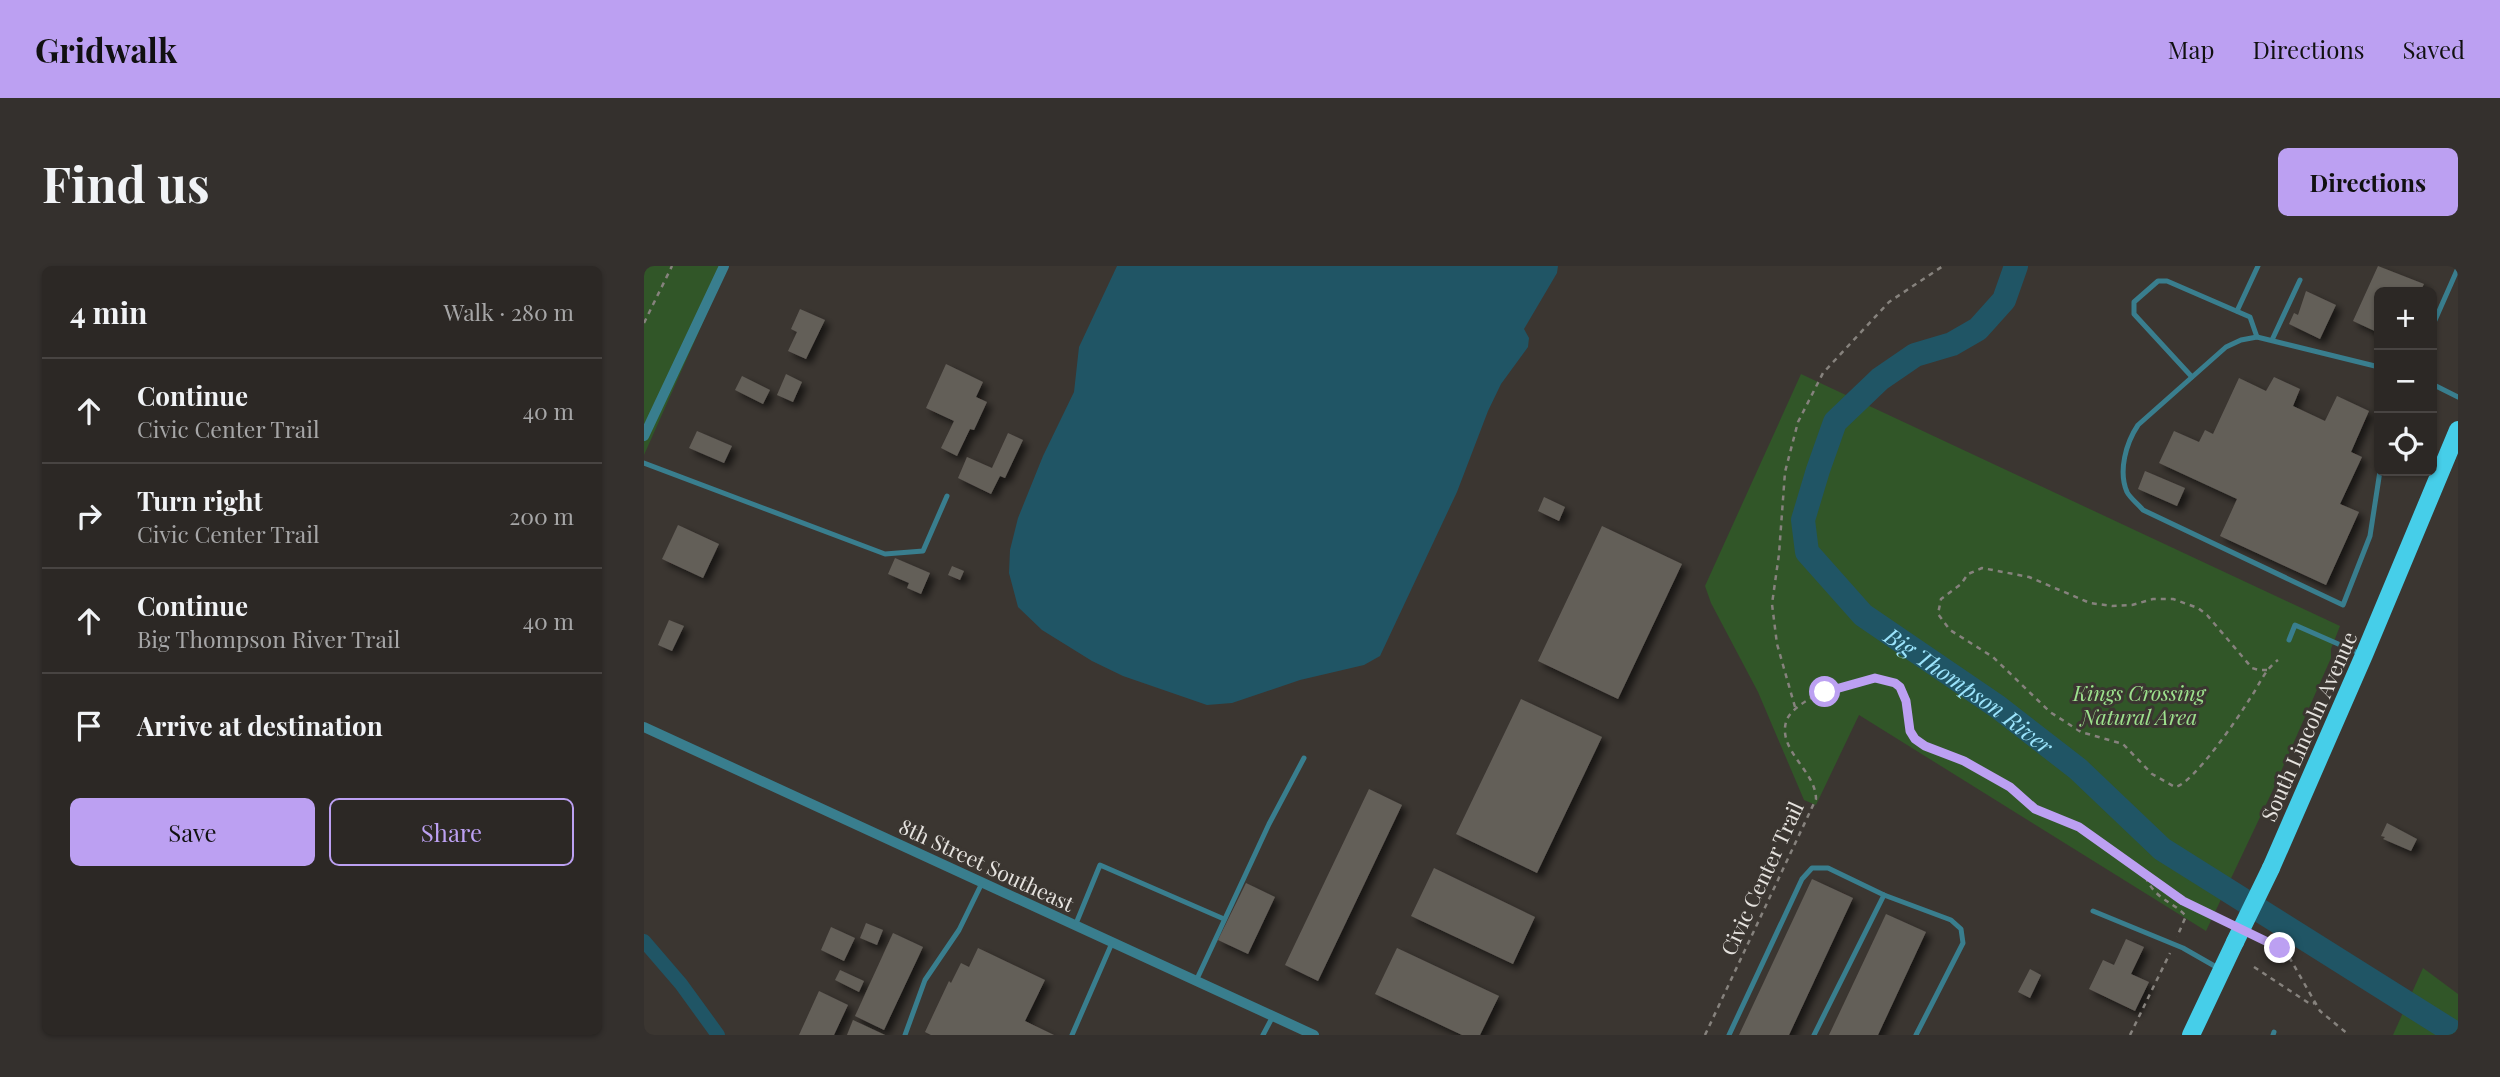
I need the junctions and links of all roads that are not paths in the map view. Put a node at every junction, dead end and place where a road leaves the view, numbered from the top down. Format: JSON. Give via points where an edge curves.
{"nodes":[{"id":1,"x":724,"y":266,"type":"edge"},
{"id":2,"x":2258,"y":266,"type":"edge"},
{"id":3,"x":2458,"y":268,"type":"edge"},
{"id":4,"x":2300,"y":279,"type":"dead end"},
{"id":5,"x":2237,"y":311,"type":"junction"},
{"id":6,"x":2437,"y":316,"type":"edge"},
{"id":7,"x":2257,"y":337,"type":"junction"},
{"id":8,"x":2272,"y":340,"type":"junction"},
{"id":9,"x":2374,"y":366,"type":"edge"},
{"id":10,"x":2192,"y":377,"type":"junction"},
{"id":11,"x":2437,"y":386,"type":"edge"},
{"id":12,"x":2458,"y":397,"type":"edge"},
{"id":13,"x":2458,"y":430,"type":"edge"},
{"id":14,"x":644,"y":436,"type":"edge"},
{"id":15,"x":2454,"y":449,"type":"edge"},
{"id":16,"x":644,"y":463,"type":"edge"},
{"id":17,"x":2379,"y":476,"type":"edge"},
{"id":18,"x":947,"y":496,"type":"dead end"},
{"id":19,"x":2289,"y":639,"type":"dead end"},
{"id":20,"x":2364,"y":655,"type":"junction"},
{"id":21,"x":644,"y":727,"type":"edge"},
{"id":22,"x":1304,"y":758,"type":"dead end"},
{"id":23,"x":982,"y":883,"type":"junction"},
{"id":24,"x":1884,"y":895,"type":"junction"},
{"id":25,"x":2094,"y":911,"type":"dead end"},
{"id":26,"x":1224,"y":919,"type":"junction"},
{"id":27,"x":1075,"y":926,"type":"junction"},
{"id":28,"x":1112,"y":943,"type":"junction"},
{"id":29,"x":2222,"y":970,"type":"junction"},
{"id":30,"x":1196,"y":981,"type":"junction"},
{"id":31,"x":1273,"y":1016,"type":"junction"},
{"id":32,"x":905,"y":1035,"type":"edge"},
{"id":33,"x":1072,"y":1035,"type":"edge"},
{"id":34,"x":1263,"y":1035,"type":"edge"},
{"id":35,"x":1314,"y":1035,"type":"edge"},
{"id":36,"x":1729,"y":1035,"type":"edge"},
{"id":37,"x":1814,"y":1035,"type":"edge"},
{"id":38,"x":1916,"y":1035,"type":"edge"},
{"id":39,"x":2190,"y":1035,"type":"edge"}],
"edges":[{"from":1,"to":14,"type":"street"},
{"from":2,"to":5,"type":"lane"},
{"from":3,"to":6,"type":"lane"},
{"from":4,"to":8,"type":"lane"},
{"from":5,"to":7,"type":"lane","via":[[2250,317]]},
{"from":5,"to":10,"type":"lane","via":[[2167,281],[2158,281],[2134,302],[2134,313]]},
{"from":7,"to":8,"type":"lane"},
{"from":7,"to":10,"type":"lane","via":[[2226,347]]},
{"from":8,"to":9,"type":"lane"},
{"from":10,"to":17,"type":"lane","via":[[2130,436],[2124,472],[2127,493],[2143,509],[2343,605],[2370,536]]},
{"from":11,"to":12,"type":"lane"},
{"from":13,"to":15,"type":"highway","name":"South Lincoln Avenue"},
{"from":15,"to":20,"type":"highway","name":"South Lincoln Avenue"},
{"from":16,"to":18,"type":"lane","via":[[885,554],[923,551]]},
{"from":19,"to":20,"type":"lane","via":[[2295,625]]},
{"from":20,"to":29,"type":"highway","name":"South Lincoln Avenue","bridge":true,"via":[[2271,868],[2234,934]]},
{"from":21,"to":23,"type":"street","name":"8th Street Southeast"},
{"from":22,"to":26,"type":"lane"},
{"from":23,"to":27,"type":"street","name":"8th Street Southeast"},
{"from":23,"to":32,"type":"lane","via":[[959,930],[925,980]]},
{"from":24,"to":36,"type":"lane","via":[[1828,868],[1812,868],[1802,879]]},
{"from":24,"to":37,"type":"lane"},
{"from":24,"to":38,"type":"lane","via":[[1951,920],[1961,929],[1963,943]]},
{"from":25,"to":29,"type":"lane","via":[[2174,944]]},
{"from":26,"to":27,"type":"lane","via":[[1100,865]]},
{"from":26,"to":30,"type":"lane"},
{"from":27,"to":28,"type":"street","name":"8th Street Southeast"},
{"from":28,"to":30,"type":"street","name":"8th Street Southeast"},
{"from":28,"to":33,"type":"lane"},
{"from":29,"to":39,"type":"highway","name":"South Lincoln Avenue"},
{"from":30,"to":31,"type":"street","name":"8th Street Southeast"},
{"from":31,"to":34,"type":"lane"},
{"from":31,"to":35,"type":"street","name":"8th Street Southeast"}]}
